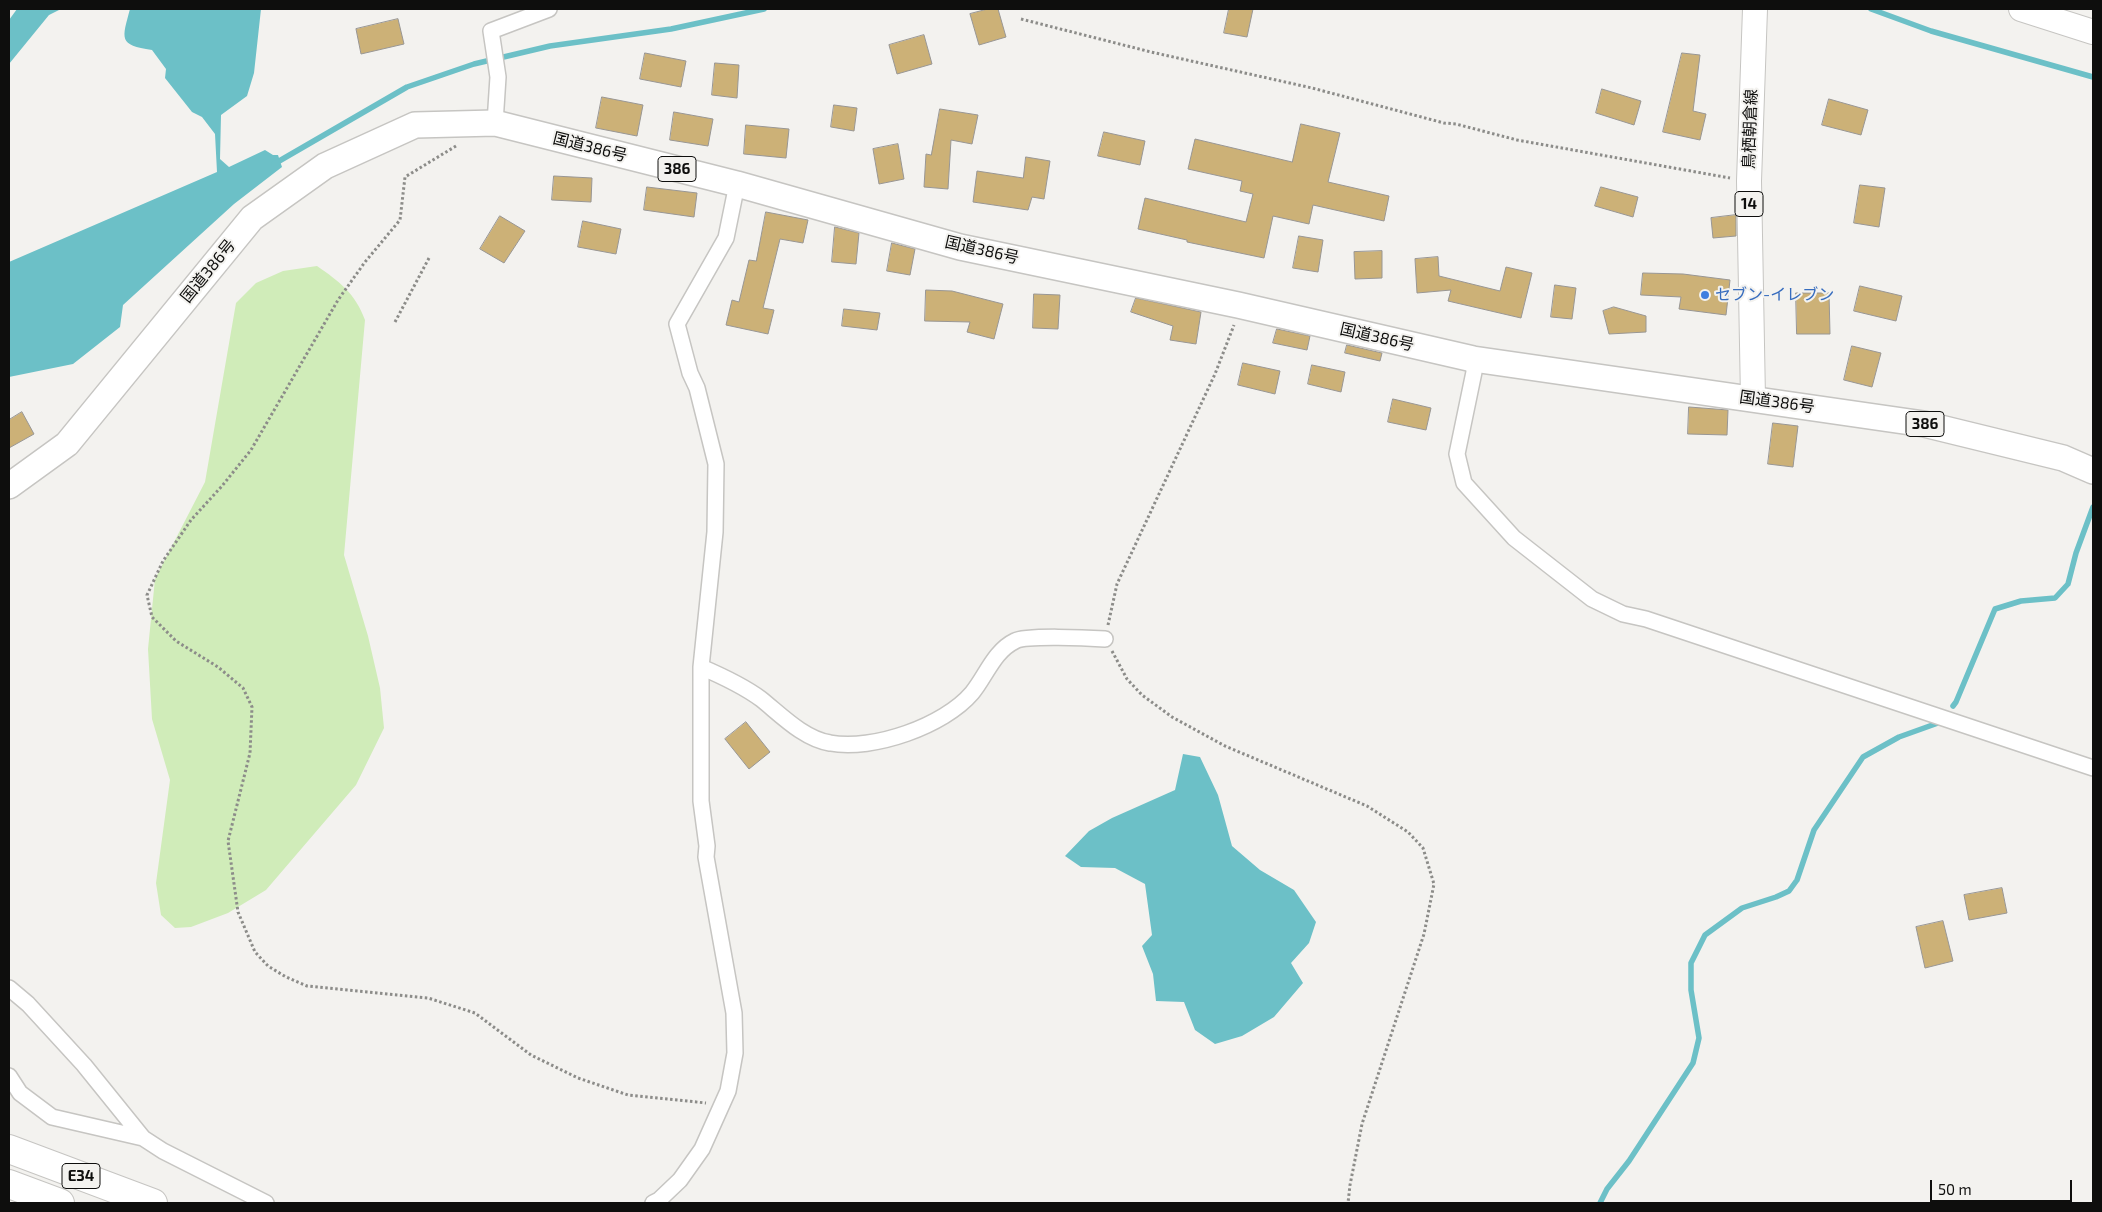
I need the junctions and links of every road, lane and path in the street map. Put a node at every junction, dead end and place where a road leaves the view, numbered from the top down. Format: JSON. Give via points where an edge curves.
{"nodes":[{"id":1,"x":549,"y":9,"type":"edge"},
{"id":2,"x":1754,"y":9,"type":"edge"},
{"id":3,"x":2021,"y":9,"type":"edge"},
{"id":4,"x":1021,"y":19,"type":"dead end"},
{"id":5,"x":2093,"y":32,"type":"edge"},
{"id":6,"x":495,"y":123,"type":"junction"},
{"id":7,"x":462,"y":142,"type":"dead end"},
{"id":8,"x":1749,"y":181,"type":"junction"},
{"id":9,"x":737,"y":184,"type":"junction"},
{"id":10,"x":429,"y":258,"type":"dead end"},
{"id":11,"x":1238,"y":305,"type":"junction"},
{"id":12,"x":395,"y":322,"type":"dead end"},
{"id":13,"x":1473,"y":359,"type":"junction"},
{"id":14,"x":1753,"y":398,"type":"junction"},
{"id":15,"x":2093,"y":471,"type":"edge"},
{"id":16,"x":9,"y":486,"type":"edge"},
{"id":17,"x":1105,"y":639,"type":"junction"},
{"id":18,"x":701,"y":667,"type":"junction"},
{"id":19,"x":2093,"y":768,"type":"edge"},
{"id":20,"x":9,"y":988,"type":"edge"},
{"id":21,"x":9,"y":1076,"type":"edge"},
{"id":22,"x":722,"y":1105,"type":"junction"},
{"id":23,"x":144,"y":1138,"type":"junction"},
{"id":24,"x":9,"y":1149,"type":"edge"},
{"id":25,"x":9,"y":1184,"type":"edge"},
{"id":26,"x":60,"y":1203,"type":"edge"},
{"id":27,"x":153,"y":1203,"type":"edge"},
{"id":28,"x":266,"y":1203,"type":"edge"},
{"id":29,"x":653,"y":1203,"type":"edge"},
{"id":30,"x":1348,"y":1203,"type":"edge"}],
"edges":[{"from":1,"to":6,"type":"street","via":[[491,31],[498,77]]},
{"from":2,"to":8,"type":"main road","name":"鳥栖朝倉線","number":"14"},
{"from":3,"to":5,"type":"main road"},
{"from":4,"to":8,"type":"path","via":[[1517,140]]},
{"from":6,"to":9,"type":"highway","name":"国道386号","number":"386"},
{"from":6,"to":16,"type":"highway","name":"国道386号","number":"386","via":[[415,126],[326,166],[252,218],[67,444]]},
{"from":7,"to":22,"type":"path","via":[[405,177],[400,220],[338,300],[251,450],[191,520],[163,562],[148,595],[152,617],[176,641],[218,667],[243,688],[252,707],[250,753],[228,841],[238,912],[255,952],[268,966],[307,986],[428,998],[475,1012],[531,1055],[578,1078],[628,1095]]},
{"from":8,"to":14,"type":"main road","name":"鳥栖朝倉線","number":"14"},
{"from":9,"to":11,"type":"highway","name":"国道386号","number":"386","via":[[960,247]]},
{"from":9,"to":18,"type":"street","via":[[726,238],[677,324],[716,464],[714,532]]},
{"from":10,"to":12,"type":"path"},
{"from":11,"to":13,"type":"highway","name":"国道386号","number":"386"},
{"from":11,"to":17,"type":"path","via":[[1236,319],[1215,374],[1117,584]]},
{"from":13,"to":14,"type":"highway","name":"国道386号","number":"386"},
{"from":13,"to":19,"type":"street","via":[[1474,372],[1456,454],[1464,483],[1514,538],[1592,599],[1623,614]]},
{"from":14,"to":15,"type":"highway","name":"国道386号","number":"386","via":[[1924,424],[2063,458]]},
{"from":17,"to":18,"type":"street","via":[[1017,640],[1003,648],[971,694],[953,711],[918,730],[861,745],[830,743],[805,733],[760,698]]},
{"from":17,"to":30,"type":"path","via":[[1127,679],[1142,695],[1172,716],[1225,746],[1366,806],[1408,832],[1423,848],[1434,884],[1424,934],[1362,1124]]},
{"from":18,"to":22,"type":"street","via":[[701,801],[706,857],[734,1013],[735,1053]]},
{"from":20,"to":23,"type":"street","via":[[84,1065]]},
{"from":21,"to":23,"type":"street","via":[[20,1093],[52,1117]]},
{"from":22,"to":29,"type":"street","via":[[702,1149],[680,1180]]},
{"from":23,"to":28,"type":"street","via":[[162,1151]]},
{"from":24,"to":27,"type":"highway","number":"E34"},
{"from":25,"to":26,"type":"highway","number":"E34"}]}
